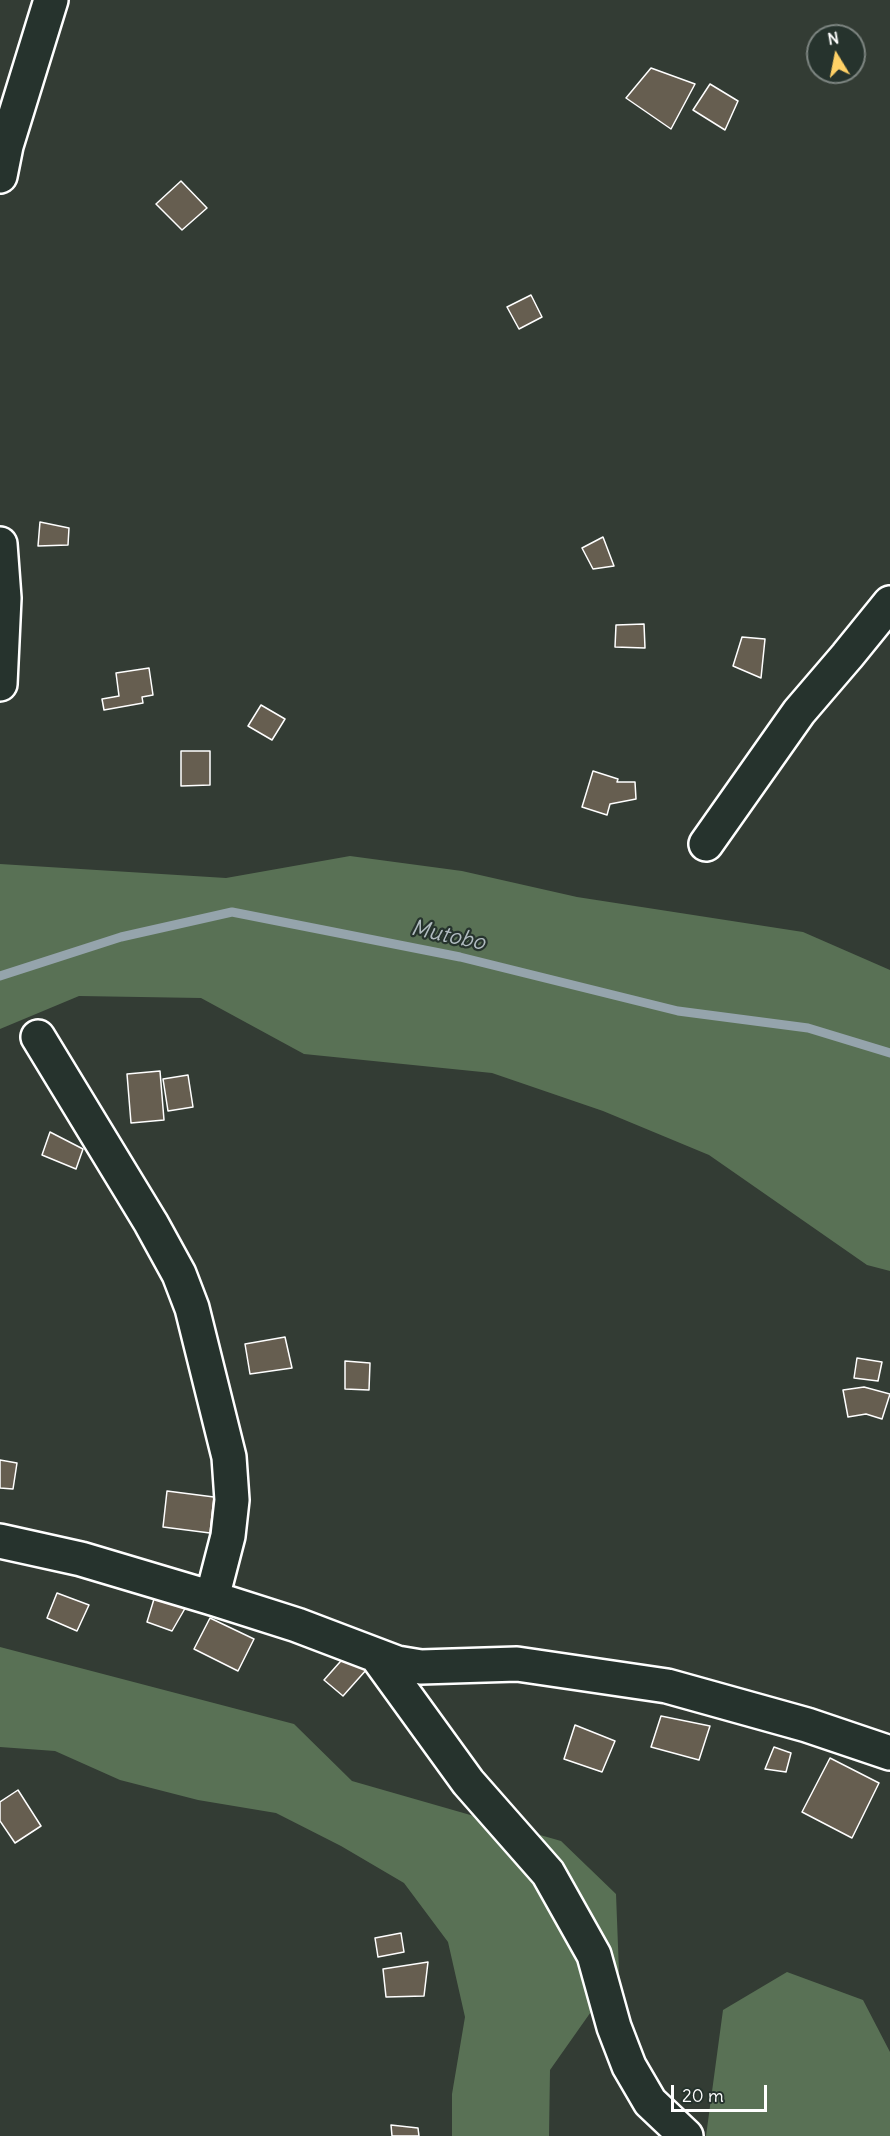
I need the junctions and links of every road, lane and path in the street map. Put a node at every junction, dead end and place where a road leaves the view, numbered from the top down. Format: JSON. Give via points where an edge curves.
{"nodes":[{"id":1,"x":51,"y":0,"type":"edge"},
{"id":2,"x":0,"y":176,"type":"edge"},
{"id":3,"x":0,"y":544,"type":"edge"},
{"id":4,"x":890,"y":603,"type":"edge"},
{"id":5,"x":0,"y":684,"type":"edge"},
{"id":6,"x":706,"y":844,"type":"dead end"},
{"id":7,"x":38,"y":1037,"type":"dead end"},
{"id":8,"x":0,"y":1541,"type":"edge"},
{"id":9,"x":212,"y":1598,"type":"junction"},
{"id":10,"x":376,"y":1655,"type":"junction"},
{"id":11,"x":890,"y":1753,"type":"edge"},
{"id":12,"x":686,"y":2136,"type":"edge"}],
"edges":[{"from":1,"to":2,"type":"street"},
{"from":3,"to":5,"type":"street","via":[[4,598]]},
{"from":4,"to":6,"type":"street","via":[[799,712]]},
{"from":7,"to":9,"type":"street","via":[[151,1223],[179,1274],[192,1308],[229,1457],[232,1500],[228,1536]]},
{"from":8,"to":9,"type":"street","via":[[81,1559]]},
{"from":9,"to":10,"type":"street"},
{"from":10,"to":11,"type":"street","via":[[397,1664],[421,1667],[517,1664],[667,1686]]},
{"from":10,"to":12,"type":"street","via":[[468,1782],[548,1873],[594,1955],[629,2066],[650,2102]]}]}
